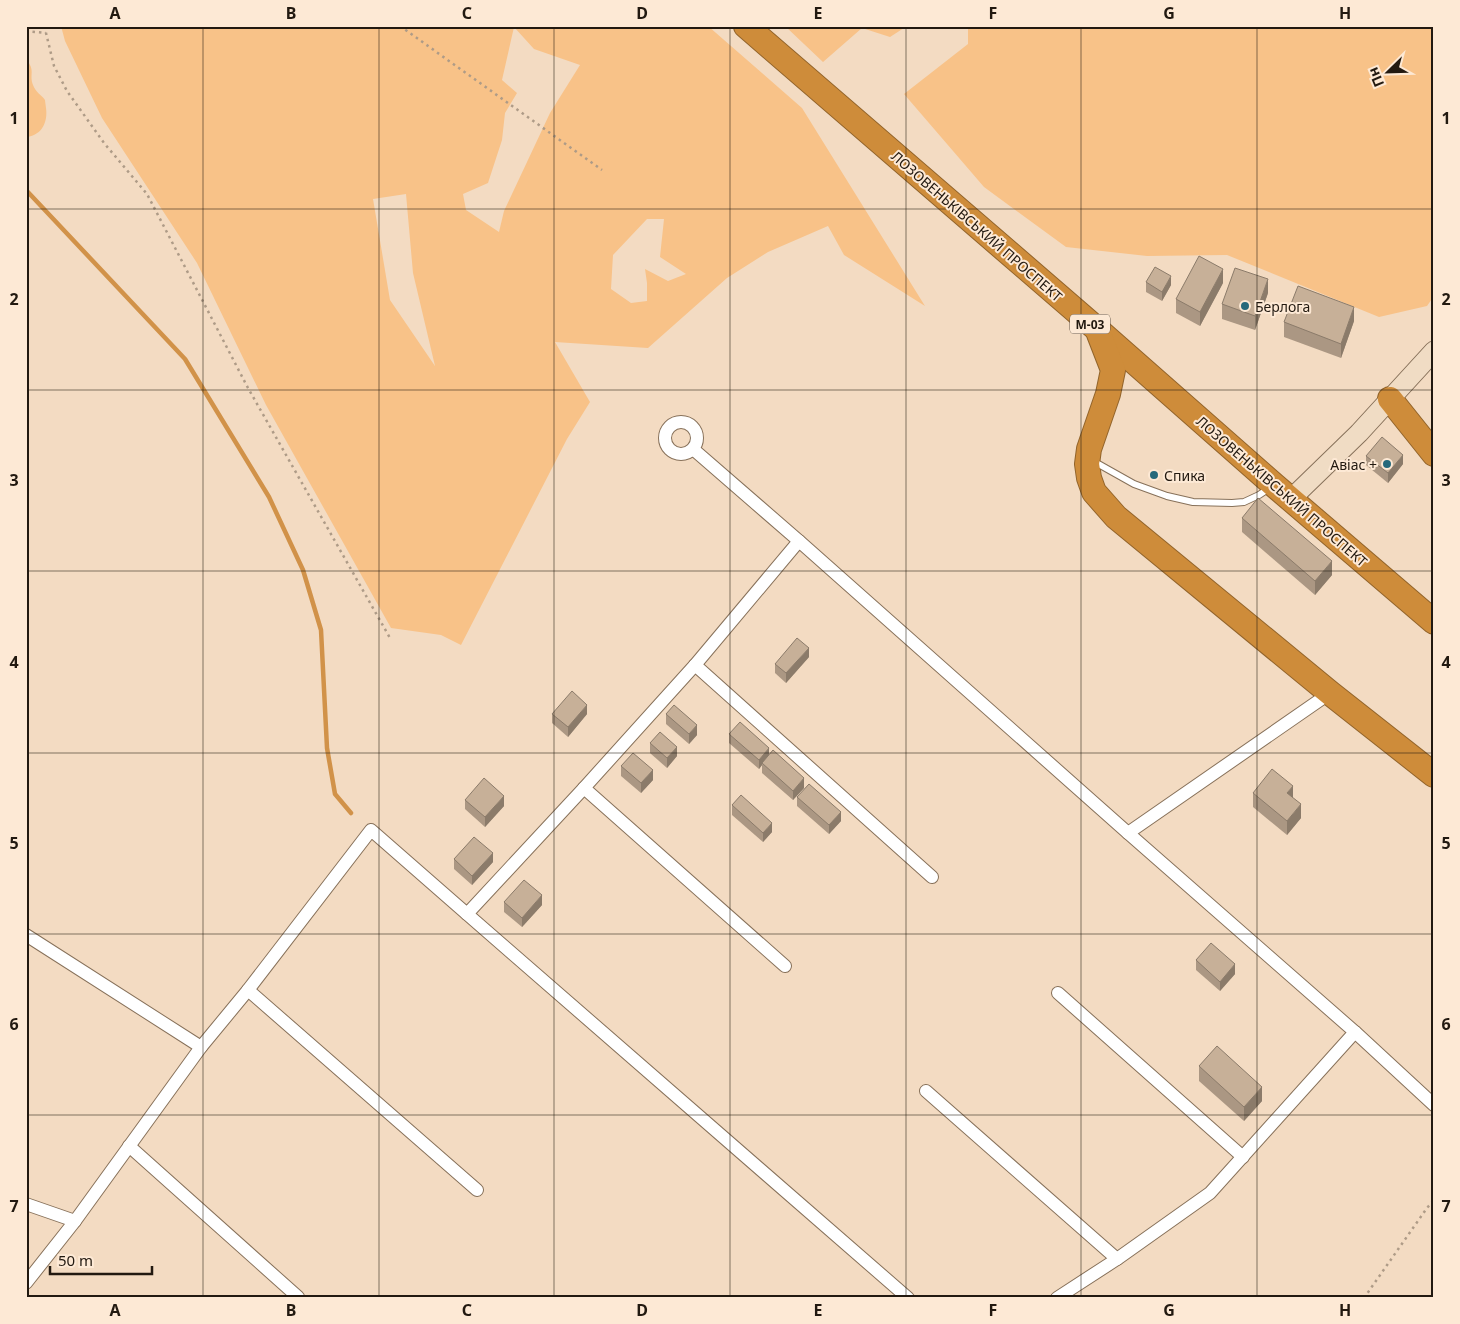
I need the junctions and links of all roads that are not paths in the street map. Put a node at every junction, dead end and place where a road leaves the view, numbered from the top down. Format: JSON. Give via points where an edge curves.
{"nodes":[{"id":1,"x":746,"y":26,"type":"edge"},
{"id":2,"x":1098,"y":330,"type":"junction"},
{"id":3,"x":1434,"y":350,"type":"edge"},
{"id":4,"x":1390,"y":399,"type":"junction"},
{"id":5,"x":693,"y":449,"type":"dead end"},
{"id":6,"x":1434,"y":454,"type":"edge"},
{"id":7,"x":1088,"y":458,"type":"junction"},
{"id":8,"x":1282,"y":492,"type":"junction"},
{"id":9,"x":799,"y":541,"type":"junction"},
{"id":10,"x":1434,"y":622,"type":"edge"},
{"id":11,"x":695,"y":665,"type":"junction"},
{"id":12,"x":1330,"y":692,"type":"junction"},
{"id":13,"x":1434,"y":775,"type":"edge"},
{"id":14,"x":584,"y":788,"type":"junction"},
{"id":15,"x":1128,"y":833,"type":"junction"},
{"id":16,"x":932,"y":877,"type":"dead end"},
{"id":17,"x":467,"y":914,"type":"junction"},
{"id":18,"x":26,"y":935,"type":"edge"},
{"id":19,"x":785,"y":966,"type":"dead end"},
{"id":20,"x":248,"y":990,"type":"junction"},
{"id":21,"x":1058,"y":993,"type":"dead end"},
{"id":22,"x":1355,"y":1032,"type":"junction"},
{"id":23,"x":201,"y":1047,"type":"junction"},
{"id":24,"x":926,"y":1092,"type":"dead end"},
{"id":25,"x":1434,"y":1105,"type":"edge"},
{"id":26,"x":129,"y":1146,"type":"junction"},
{"id":27,"x":1244,"y":1157,"type":"junction"},
{"id":28,"x":477,"y":1190,"type":"dead end"},
{"id":29,"x":26,"y":1204,"type":"edge"},
{"id":30,"x":75,"y":1221,"type":"junction"},
{"id":31,"x":1117,"y":1259,"type":"junction"},
{"id":32,"x":26,"y":1283,"type":"edge"},
{"id":33,"x":298,"y":1297,"type":"edge"},
{"id":34,"x":908,"y":1298,"type":"edge"},
{"id":35,"x":1057,"y":1298,"type":"edge"}],
"edges":[{"from":1,"to":2,"type":"highway","name":"ЛОЗОВЕНЬКІВСЬКИЙ ПРОСПЕКТ","number":"М-03"},
{"from":2,"to":7,"type":"highway","via":[[1113,370]]},
{"from":2,"to":8,"type":"highway","name":"ЛОЗОВЕНЬКІВСЬКИЙ ПРОСПЕКТ","number":"М-03"},
{"from":3,"to":4,"type":"street"},
{"from":4,"to":6,"type":"highway"},
{"from":4,"to":8,"type":"street","via":[[1359,433]]},
{"from":5,"to":9,"type":"street"},
{"from":7,"to":8,"type":"lane","via":[[1134,484],[1193,502],[1244,502],[1259,495]]},
{"from":7,"to":12,"type":"highway","via":[[1094,492],[1116,517]]},
{"from":8,"to":10,"type":"highway","name":"ЛОЗОВЕНЬКІВСЬКИЙ ПРОСПЕКТ","number":"М-03"},
{"from":9,"to":11,"type":"street"},
{"from":9,"to":15,"type":"street"},
{"from":11,"to":14,"type":"street"},
{"from":11,"to":16,"type":"street"},
{"from":12,"to":13,"type":"highway"},
{"from":12,"to":15,"type":"street"},
{"from":14,"to":17,"type":"street"},
{"from":14,"to":19,"type":"street"},
{"from":15,"to":22,"type":"street"},
{"from":17,"to":20,"type":"street","via":[[370,830]]},
{"from":17,"to":34,"type":"street"},
{"from":18,"to":23,"type":"street"},
{"from":20,"to":23,"type":"street"},
{"from":20,"to":28,"type":"street"},
{"from":21,"to":27,"type":"street"},
{"from":22,"to":25,"type":"street"},
{"from":22,"to":27,"type":"street"},
{"from":23,"to":26,"type":"street"},
{"from":24,"to":31,"type":"street"},
{"from":26,"to":30,"type":"street"},
{"from":26,"to":33,"type":"street"},
{"from":27,"to":31,"type":"street","via":[[1210,1193]]},
{"from":29,"to":30,"type":"street"},
{"from":30,"to":32,"type":"street"},
{"from":31,"to":35,"type":"street"}]}
